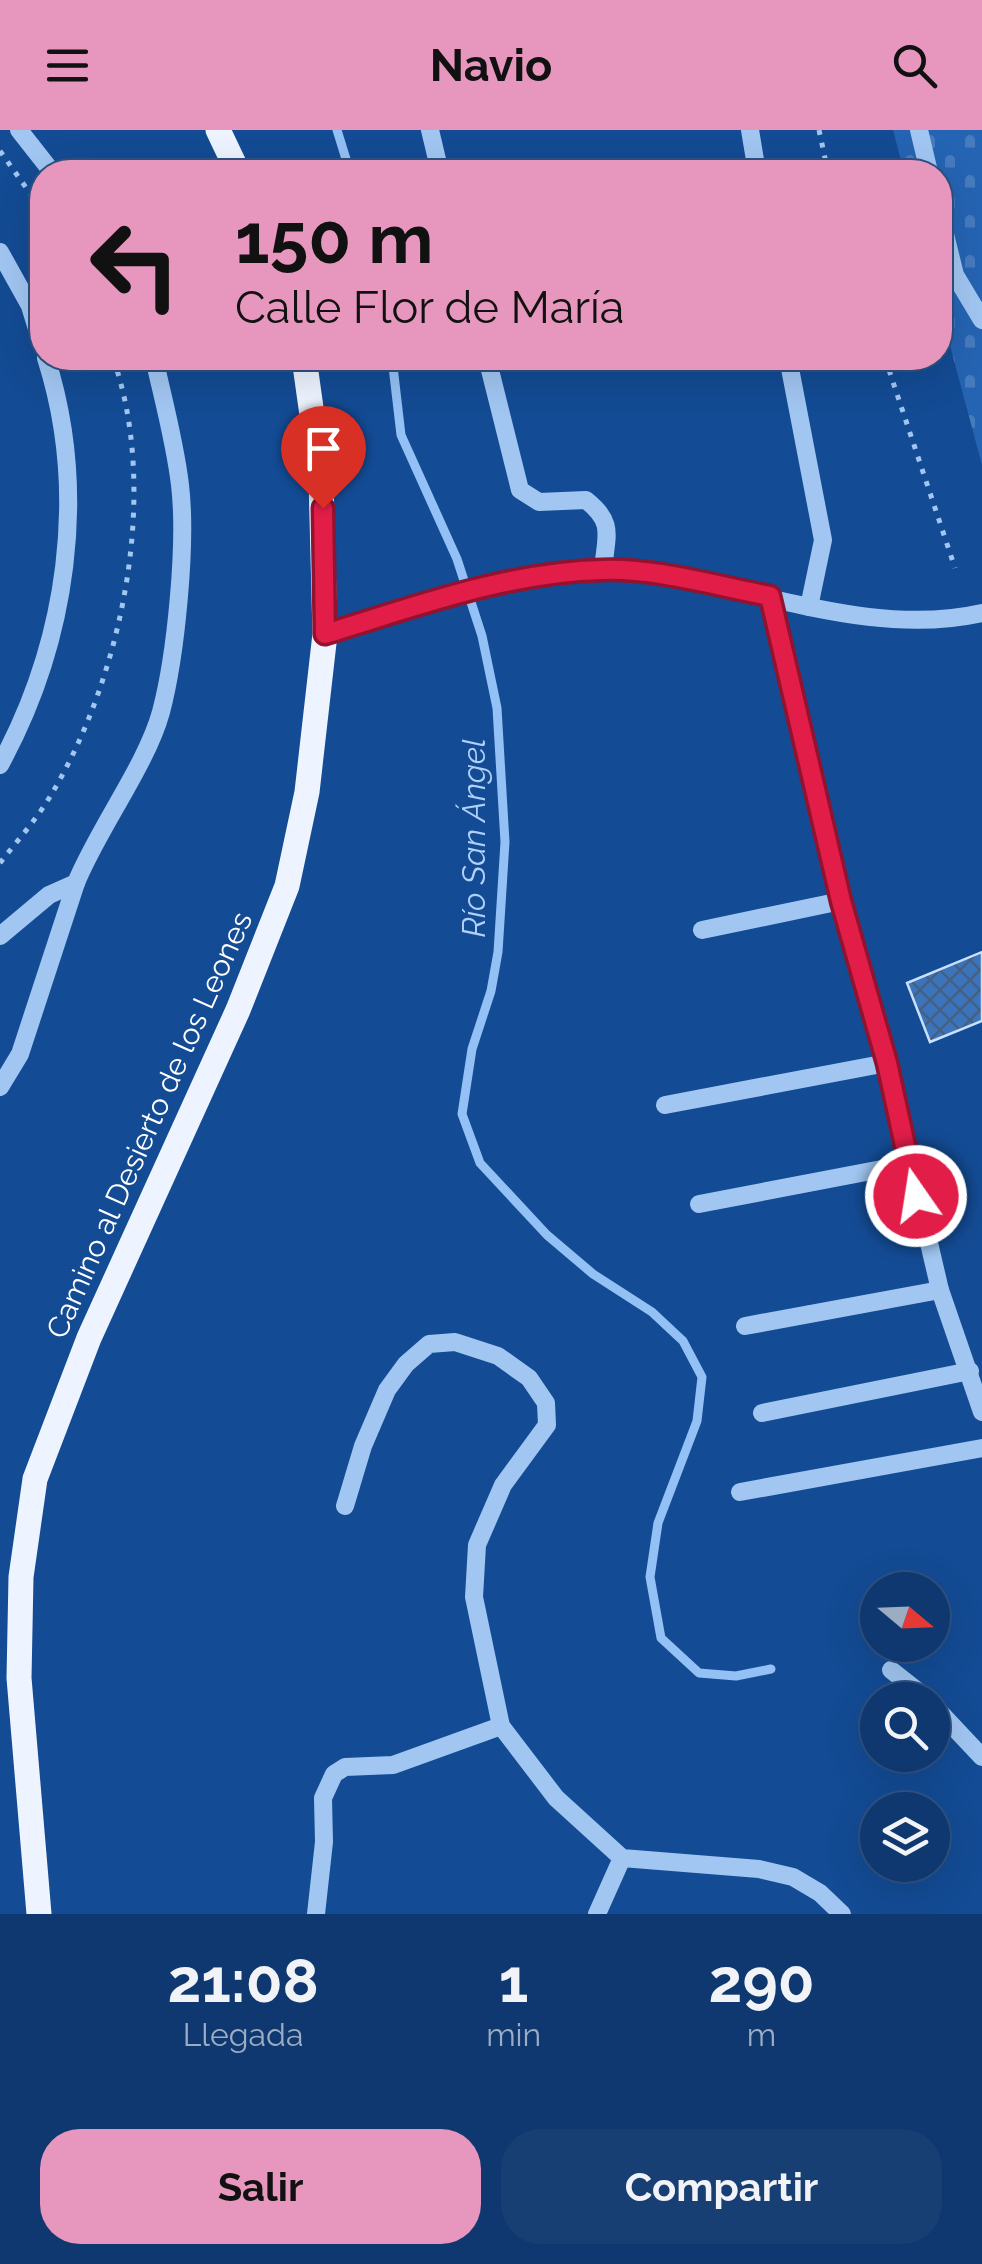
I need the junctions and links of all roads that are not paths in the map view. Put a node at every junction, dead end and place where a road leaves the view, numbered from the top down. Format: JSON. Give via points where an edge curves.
{"nodes":[{"id":1,"x":20,"y":130,"type":"edge"},
{"id":2,"x":218,"y":130,"type":"edge"},
{"id":3,"x":430,"y":130,"type":"edge"},
{"id":4,"x":750,"y":130,"type":"edge"},
{"id":5,"x":919,"y":130,"type":"edge"},
{"id":6,"x":43,"y":160,"type":"edge"},
{"id":7,"x":232,"y":160,"type":"edge"},
{"id":8,"x":437,"y":160,"type":"edge"},
{"id":9,"x":756,"y":160,"type":"edge"},
{"id":10,"x":927,"y":160,"type":"edge"},
{"id":11,"x":0,"y":252,"type":"edge"},
{"id":12,"x":952,"y":260,"type":"edge"},
{"id":13,"x":30,"y":306,"type":"edge"},
{"id":14,"x":982,"y":320,"type":"edge"},
{"id":15,"x":50,"y":370,"type":"edge"},
{"id":16,"x":157,"y":370,"type":"edge"},
{"id":17,"x":306,"y":370,"type":"edge"},
{"id":18,"x":490,"y":370,"type":"edge"},
{"id":19,"x":790,"y":370,"type":"edge"},
{"id":20,"x":603,"y":570,"type":"junction"},
{"id":21,"x":770,"y":596,"type":"junction"},
{"id":22,"x":810,"y":607,"type":"junction"},
{"id":23,"x":977,"y":614,"type":"edge"},
{"id":24,"x":325,"y":634,"type":"junction"},
{"id":25,"x":0,"y":766,"type":"edge"},
{"id":26,"x":76,"y":883,"type":"junction"},
{"id":27,"x":841,"y":901,"type":"junction"},
{"id":28,"x":702,"y":930,"type":"dead end"},
{"id":29,"x":0,"y":936,"type":"edge"},
{"id":30,"x":887,"y":1063,"type":"junction"},
{"id":31,"x":0,"y":1087,"type":"edge"},
{"id":32,"x":666,"y":1104,"type":"dead end"},
{"id":33,"x":908,"y":1164,"type":"junction"},
{"id":34,"x":699,"y":1204,"type":"dead end"},
{"id":35,"x":940,"y":1290,"type":"junction"},
{"id":36,"x":745,"y":1326,"type":"dead end"},
{"id":37,"x":970,"y":1371,"type":"junction"},
{"id":38,"x":982,"y":1412,"type":"edge"},
{"id":39,"x":762,"y":1413,"type":"dead end"},
{"id":40,"x":982,"y":1448,"type":"edge"},
{"id":41,"x":740,"y":1492,"type":"dead end"},
{"id":42,"x":345,"y":1506,"type":"dead end"},
{"id":43,"x":891,"y":1670,"type":"dead end"},
{"id":44,"x":906,"y":1682,"type":"edge"},
{"id":45,"x":950,"y":1722,"type":"edge"},
{"id":46,"x":501,"y":1726,"type":"junction"},
{"id":47,"x":982,"y":1757,"type":"edge"},
{"id":48,"x":622,"y":1858,"type":"junction"},
{"id":49,"x":39,"y":1914,"type":"edge"},
{"id":50,"x":316,"y":1914,"type":"edge"},
{"id":51,"x":597,"y":1914,"type":"edge"},
{"id":52,"x":842,"y":1914,"type":"edge"}],
"edges":[{"from":1,"to":6,"type":"street"},
{"from":2,"to":7,"type":"main road"},
{"from":3,"to":8,"type":"street"},
{"from":4,"to":9,"type":"street"},
{"from":5,"to":10,"type":"street"},
{"from":11,"to":13,"type":"street"},
{"from":12,"to":14,"type":"street"},
{"from":15,"to":25,"type":"street","via":[[69,470],[64,578],[44,668]]},
{"from":16,"to":26,"type":"street","via":[[181,487],[170,658],[145,751]]},
{"from":17,"to":24,"type":"main road","name":"Camino al Desierto de los Leones","via":[[322,498]]},
{"from":18,"to":20,"type":"street","via":[[520,490],[538,502],[586,500],[600,511],[607,525]]},
{"from":19,"to":22,"type":"street","via":[[823,540]]},
{"from":20,"to":21,"type":"street"},
{"from":20,"to":24,"type":"street","via":[[517,580]]},
{"from":21,"to":22,"type":"street"},
{"from":21,"to":27,"type":"street"},
{"from":22,"to":23,"type":"street","via":[[879,618]]},
{"from":24,"to":49,"type":"main road","name":"Camino al Desierto de los Leones","via":[[287,886],[89,1338],[35,1480],[21,1577],[18,1678]]},
{"from":26,"to":29,"type":"street","via":[[48,896]]},
{"from":26,"to":31,"type":"street","via":[[20,1054]]},
{"from":27,"to":28,"type":"street"},
{"from":27,"to":30,"type":"street"},
{"from":30,"to":32,"type":"street"},
{"from":30,"to":33,"type":"street"},
{"from":33,"to":34,"type":"street"},
{"from":33,"to":35,"type":"street"},
{"from":35,"to":36,"type":"street"},
{"from":35,"to":37,"type":"street"},
{"from":37,"to":38,"type":"street"},
{"from":37,"to":39,"type":"street"},
{"from":40,"to":41,"type":"street"},
{"from":42,"to":46,"type":"street","via":[[387,1390],[429,1344],[454,1342],[498,1356],[530,1378],[546,1403],[546,1425],[502,1485],[477,1545],[474,1596]]},
{"from":43,"to":44,"type":"street"},
{"from":45,"to":47,"type":"street"},
{"from":46,"to":48,"type":"street","via":[[556,1798]]},
{"from":46,"to":50,"type":"street","via":[[393,1765],[345,1767],[334,1774],[323,1798]]},
{"from":48,"to":51,"type":"street"},
{"from":48,"to":52,"type":"street","via":[[793,1877]]}]}
